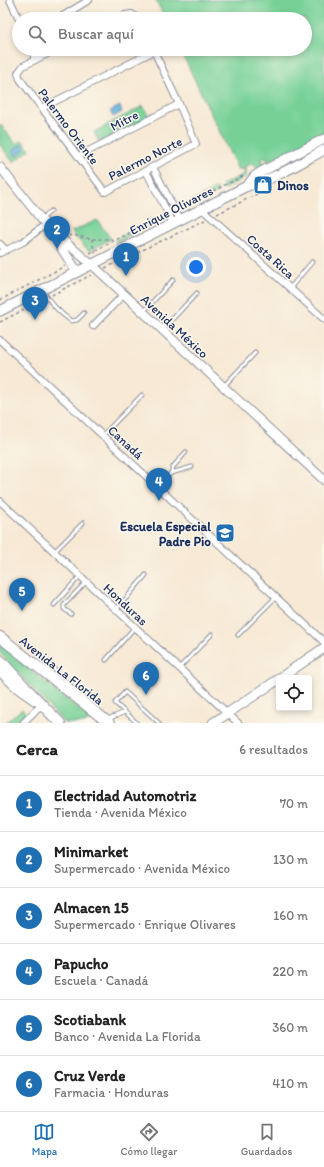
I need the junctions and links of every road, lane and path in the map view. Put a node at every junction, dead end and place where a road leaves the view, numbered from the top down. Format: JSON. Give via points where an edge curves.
{"nodes":[{"id":1,"x":10,"y":0,"type":"edge"},
{"id":2,"x":90,"y":0,"type":"edge"},
{"id":3,"x":16,"y":12,"type":"edge"},
{"id":4,"x":70,"y":12,"type":"edge"},
{"id":5,"x":34,"y":56,"type":"edge"},
{"id":6,"x":43,"y":56,"type":"edge"},
{"id":7,"x":142,"y":56,"type":"edge"},
{"id":8,"x":156,"y":56,"type":"edge"},
{"id":9,"x":34,"y":60,"type":"junction"},
{"id":10,"x":179,"y":104,"type":"junction"},
{"id":11,"x":42,"y":108,"type":"junction"},
{"id":12,"x":324,"y":139,"type":"edge"},
{"id":13,"x":312,"y":145,"type":"junction"},
{"id":14,"x":322,"y":154,"type":"edge"},
{"id":15,"x":79,"y":156,"type":"junction"},
{"id":16,"x":0,"y":167,"type":"edge"},
{"id":17,"x":153,"y":167,"type":"junction"},
{"id":18,"x":146,"y":171,"type":"junction"},
{"id":19,"x":247,"y":174,"type":"dead end"},
{"id":20,"x":247,"y":186,"type":"junction"},
{"id":21,"x":105,"y":192,"type":"joint"},
{"id":22,"x":202,"y":209,"type":"junction"},
{"id":23,"x":175,"y":210,"type":"junction"},
{"id":24,"x":51,"y":211,"type":"dead end"},
{"id":25,"x":168,"y":213,"type":"junction"},
{"id":26,"x":43,"y":222,"type":"junction"},
{"id":27,"x":177,"y":222,"type":"junction"},
{"id":28,"x":59,"y":237,"type":"junction"},
{"id":29,"x":92,"y":239,"type":"junction"},
{"id":30,"x":113,"y":242,"type":"junction"},
{"id":31,"x":0,"y":244,"type":"edge"},
{"id":32,"x":94,"y":251,"type":"junction"},
{"id":33,"x":3,"y":252,"type":"edge"},
{"id":34,"x":82,"y":257,"type":"junction"},
{"id":35,"x":312,"y":262,"type":"dead end"},
{"id":36,"x":71,"y":263,"type":"junction"},
{"id":37,"x":92,"y":264,"type":"junction"},
{"id":38,"x":77,"y":272,"type":"junction"},
{"id":39,"x":173,"y":280,"type":"dead end"},
{"id":40,"x":290,"y":288,"type":"junction"},
{"id":41,"x":43,"y":289,"type":"junction"},
{"id":42,"x":197,"y":293,"type":"dead end"},
{"id":43,"x":124,"y":294,"type":"junction"},
{"id":44,"x":0,"y":300,"type":"edge"},
{"id":45,"x":0,"y":311,"type":"edge"},
{"id":46,"x":84,"y":312,"type":"dead end"},
{"id":47,"x":143,"y":312,"type":"junction"},
{"id":48,"x":324,"y":319,"type":"edge"},
{"id":49,"x":93,"y":326,"type":"dead end"},
{"id":50,"x":162,"y":330,"type":"junction"},
{"id":51,"x":0,"y":340,"type":"edge"},
{"id":52,"x":255,"y":353,"type":"dead end"},
{"id":53,"x":223,"y":387,"type":"junction"},
{"id":54,"x":142,"y":394,"type":"dead end"},
{"id":55,"x":102,"y":436,"type":"junction"},
{"id":56,"x":186,"y":452,"type":"dead end"},
{"id":57,"x":192,"y":467,"type":"dead end"},
{"id":58,"x":171,"y":474,"type":"junction"},
{"id":59,"x":323,"y":477,"type":"edge"},
{"id":60,"x":158,"y":487,"type":"junction"},
{"id":61,"x":0,"y":501,"type":"edge"},
{"id":62,"x":83,"y":523,"type":"dead end"},
{"id":63,"x":54,"y":552,"type":"junction"},
{"id":64,"x":146,"y":575,"type":"dead end"},
{"id":65,"x":80,"y":576,"type":"junction"},
{"id":66,"x":86,"y":582,"type":"junction"},
{"id":67,"x":276,"y":597,"type":"junction"},
{"id":68,"x":54,"y":604,"type":"dead end"},
{"id":69,"x":116,"y":610,"type":"junction"},
{"id":70,"x":71,"y":614,"type":"dead end"},
{"id":71,"x":135,"y":627,"type":"junction"},
{"id":72,"x":212,"y":634,"type":"dead end"},
{"id":73,"x":238,"y":635,"type":"dead end"},
{"id":74,"x":0,"y":637,"type":"edge"},
{"id":75,"x":324,"y":642,"type":"edge"},
{"id":76,"x":324,"y":648,"type":"edge"},
{"id":77,"x":43,"y":658,"type":"dead end"},
{"id":78,"x":0,"y":660,"type":"edge"},
{"id":79,"x":106,"y":660,"type":"dead end"},
{"id":80,"x":179,"y":668,"type":"junction"},
{"id":81,"x":0,"y":672,"type":"edge"},
{"id":82,"x":284,"y":675,"type":"edge"},
{"id":83,"x":276,"y":680,"type":"edge"},
{"id":84,"x":41,"y":705,"type":"junction"},
{"id":85,"x":125,"y":712,"type":"junction"},
{"id":86,"x":227,"y":713,"type":"junction"},
{"id":87,"x":107,"y":721,"type":"edge"},
{"id":88,"x":23,"y":723,"type":"edge"},
{"id":89,"x":60,"y":723,"type":"edge"},
{"id":90,"x":94,"y":723,"type":"edge"},
{"id":91,"x":137,"y":723,"type":"edge"},
{"id":92,"x":158,"y":723,"type":"edge"},
{"id":93,"x":213,"y":723,"type":"edge"},
{"id":94,"x":238,"y":723,"type":"edge"}],
"edges":[{"from":1,"to":3,"type":"street"},
{"from":2,"to":4,"type":"street"},
{"from":5,"to":9,"type":"street"},
{"from":6,"to":9,"type":"street"},
{"from":7,"to":11,"type":"street"},
{"from":8,"to":10,"type":"street"},
{"from":9,"to":11,"type":"street","name":"Palermo Oriente","via":[[23,66],[18,73]]},
{"from":10,"to":15,"type":"street","name":"Mitre"},
{"from":10,"to":17,"type":"street","name":"Palermo Norte","via":[[196,144]]},
{"from":11,"to":15,"type":"street","name":"Palermo Oriente"},
{"from":12,"to":13,"type":"main road","name":"Enrique Olivares"},
{"from":13,"to":14,"type":"street"},
{"from":13,"to":20,"type":"main road","name":"Enrique Olivares","via":[[260,172]]},
{"from":14,"to":20,"type":"main road","name":"Enrique Olivares"},
{"from":15,"to":21,"type":"street","name":"Palermo Oriente"},
{"from":16,"to":26,"type":"street","name":"Avenida México"},
{"from":17,"to":18,"type":"street","name":"Palermo Norte"},
{"from":17,"to":23,"type":"street"},
{"from":18,"to":21,"type":"street","name":"Palermo Norte"},
{"from":18,"to":25,"type":"street"},
{"from":19,"to":23,"type":"path"},
{"from":20,"to":22,"type":"main road","name":"Enrique Olivares"},
{"from":22,"to":27,"type":"main road","name":"Enrique Olivares"},
{"from":22,"to":40,"type":"street","name":"Costa Rica"},
{"from":23,"to":27,"type":"street"},
{"from":24,"to":26,"type":"lane"},
{"from":25,"to":27,"type":"street"},
{"from":25,"to":30,"type":"path"},
{"from":26,"to":28,"type":"street","name":"Avenida México"},
{"from":26,"to":33,"type":"street","via":[[23,242]]},
{"from":27,"to":37,"type":"main road","name":"Enrique Olivares"},
{"from":28,"to":29,"type":"path","via":[[72,235]]},
{"from":28,"to":34,"type":"street","name":"Avenida México"},
{"from":28,"to":36,"type":"main road","via":[[61,247]]},
{"from":29,"to":30,"type":"path","via":[[111,239]]},
{"from":29,"to":32,"type":"path"},
{"from":30,"to":32,"type":"path"},
{"from":31,"to":33,"type":"street"},
{"from":32,"to":34,"type":"path"},
{"from":34,"to":37,"type":"street","name":"Avenida México"},
{"from":35,"to":40,"type":"lane"},
{"from":36,"to":38,"type":"main road"},
{"from":36,"to":44,"type":"path"},
{"from":37,"to":38,"type":"main road","name":"Enrique Olivares"},
{"from":37,"to":43,"type":"street","name":"Avenida México"},
{"from":38,"to":41,"type":"main road","name":"Enrique Olivares"},
{"from":39,"to":47,"type":"lane"},
{"from":40,"to":48,"type":"street","name":"Costa Rica"},
{"from":41,"to":45,"type":"main road","name":"Enrique Olivares"},
{"from":41,"to":46,"type":"lane","via":[[51,303],[71,321],[77,320]]},
{"from":42,"to":50,"type":"lane"},
{"from":43,"to":47,"type":"street","name":"Avenida México"},
{"from":43,"to":49,"type":"street"},
{"from":47,"to":50,"type":"street","name":"Avenida México"},
{"from":50,"to":53,"type":"street","name":"Avenida México"},
{"from":51,"to":55,"type":"street","name":"Canadá"},
{"from":52,"to":53,"type":"lane"},
{"from":53,"to":59,"type":"street","name":"Avenida México"},
{"from":54,"to":55,"type":"lane"},
{"from":55,"to":60,"type":"street","name":"Canadá"},
{"from":56,"to":58,"type":"lane","via":[[173,467]]},
{"from":57,"to":58,"type":"lane"},
{"from":58,"to":60,"type":"lane"},
{"from":60,"to":67,"type":"street","name":"Canadá"},
{"from":61,"to":63,"type":"street","name":"Honduras"},
{"from":62,"to":63,"type":"lane"},
{"from":63,"to":65,"type":"street","name":"Honduras"},
{"from":64,"to":69,"type":"lane"},
{"from":65,"to":66,"type":"street","name":"Honduras"},
{"from":65,"to":68,"type":"lane"},
{"from":66,"to":69,"type":"street","name":"Honduras"},
{"from":66,"to":70,"type":"lane","via":[[64,605]]},
{"from":67,"to":73,"type":"lane"},
{"from":67,"to":75,"type":"street","name":"Canadá"},
{"from":69,"to":71,"type":"street","name":"Honduras"},
{"from":71,"to":79,"type":"lane"},
{"from":71,"to":80,"type":"street","name":"Honduras"},
{"from":72,"to":80,"type":"lane"},
{"from":74,"to":87,"type":"main road","name":"Avenida La Florida"},
{"from":76,"to":82,"type":"main road"},
{"from":77,"to":87,"type":"lane"},
{"from":78,"to":84,"type":"main road"},
{"from":80,"to":86,"type":"street","name":"Honduras"},
{"from":81,"to":84,"type":"street"},
{"from":83,"to":86,"type":"main road"},
{"from":84,"to":88,"type":"street"},
{"from":84,"to":89,"type":"main road"},
{"from":85,"to":87,"type":"lane"},
{"from":85,"to":91,"type":"lane"},
{"from":85,"to":92,"type":"lane","via":[[115,703],[125,692]]},
{"from":86,"to":93,"type":"main road"},
{"from":86,"to":94,"type":"street","name":"Honduras"},
{"from":87,"to":90,"type":"main road"}]}
